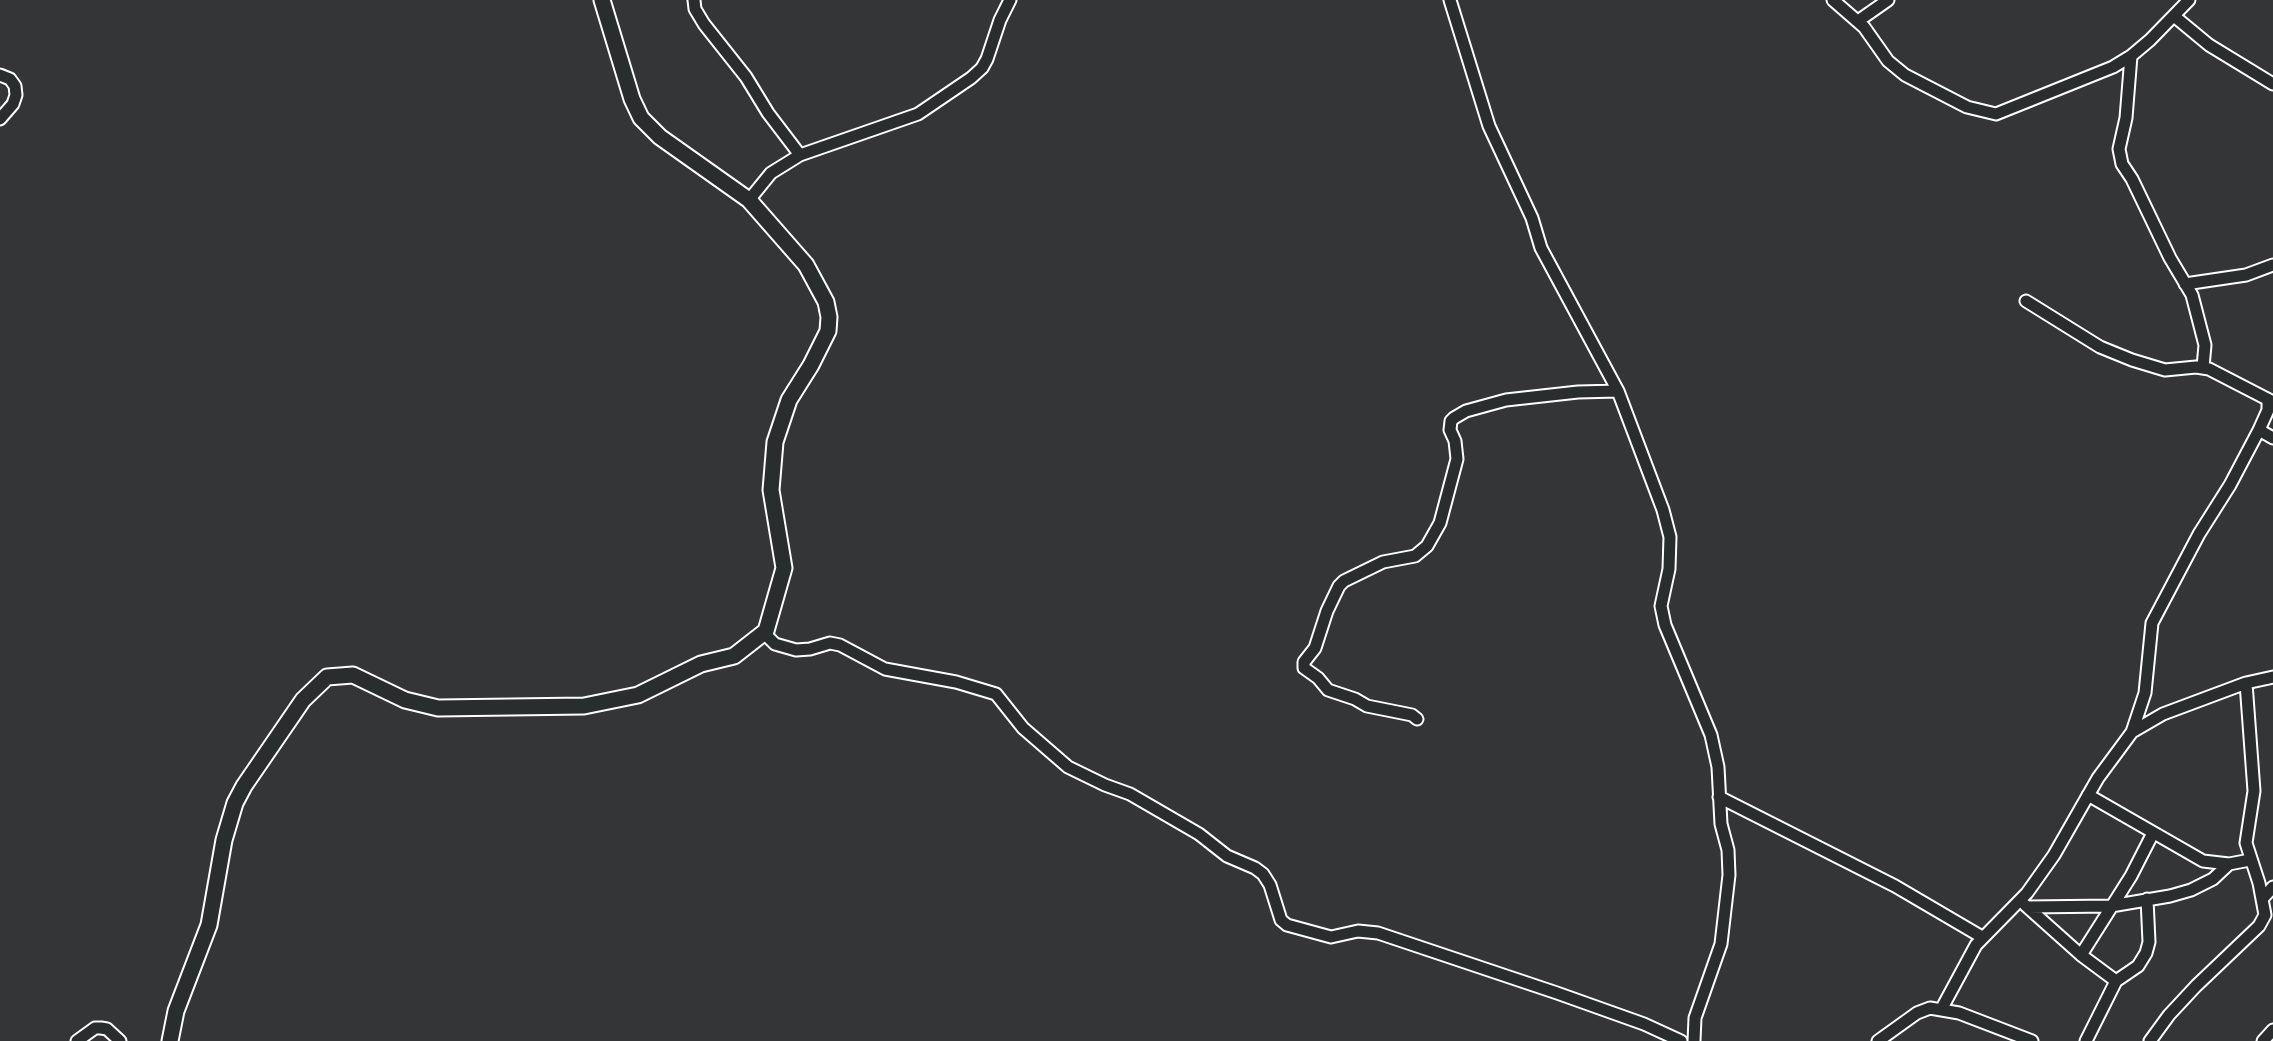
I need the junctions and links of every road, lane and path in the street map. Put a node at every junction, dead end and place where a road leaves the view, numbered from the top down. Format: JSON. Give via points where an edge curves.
{"nodes":[{"id":1,"x":602,"y":0,"type":"edge"},
{"id":2,"x":694,"y":0,"type":"edge"},
{"id":3,"x":1010,"y":0,"type":"edge"},
{"id":4,"x":1450,"y":0,"type":"edge"},
{"id":5,"x":1833,"y":0,"type":"edge"},
{"id":6,"x":1888,"y":0,"type":"edge"},
{"id":7,"x":2189,"y":0,"type":"edge"},
{"id":8,"x":2174,"y":16,"type":"junction"},
{"id":9,"x":1858,"y":21,"type":"junction"},
{"id":10,"x":2131,"y":56,"type":"junction"},
{"id":11,"x":0,"y":74,"type":"edge"},
{"id":12,"x":2273,"y":84,"type":"edge"},
{"id":13,"x":0,"y":119,"type":"edge"},
{"id":14,"x":800,"y":155,"type":"junction"},
{"id":15,"x":749,"y":200,"type":"junction"},
{"id":16,"x":2273,"y":266,"type":"edge"},
{"id":17,"x":2186,"y":284,"type":"junction"},
{"id":18,"x":2026,"y":301,"type":"dead end"},
{"id":19,"x":2203,"y":367,"type":"junction"},
{"id":20,"x":1618,"y":391,"type":"junction"},
{"id":21,"x":2271,"y":401,"type":"edge"},
{"id":22,"x":2265,"y":422,"type":"edge"},
{"id":23,"x":2273,"y":438,"type":"edge"},
{"id":24,"x":766,"y":631,"type":"junction"},
{"id":25,"x":2273,"y":677,"type":"edge"},
{"id":26,"x":2246,"y":684,"type":"junction"},
{"id":27,"x":1417,"y":719,"type":"dead end"},
{"id":28,"x":2132,"y":732,"type":"junction"},
{"id":29,"x":2088,"y":795,"type":"junction"},
{"id":30,"x":1719,"y":797,"type":"junction"},
{"id":31,"x":2153,"y":833,"type":"junction"},
{"id":32,"x":2250,"y":860,"type":"junction"},
{"id":33,"x":2229,"y":864,"type":"junction"},
{"id":34,"x":2259,"y":883,"type":"junction"},
{"id":35,"x":2271,"y":888,"type":"edge"},
{"id":36,"x":2147,"y":899,"type":"junction"},
{"id":37,"x":2262,"y":899,"type":"junction"},
{"id":38,"x":2024,"y":904,"type":"junction"},
{"id":39,"x":2112,"y":906,"type":"junction"},
{"id":40,"x":1982,"y":937,"type":"junction"},
{"id":41,"x":2081,"y":955,"type":"junction"},
{"id":42,"x":2116,"y":981,"type":"junction"},
{"id":43,"x":1942,"y":1008,"type":"junction"},
{"id":44,"x":2273,"y":1030,"type":"edge"},
{"id":45,"x":77,"y":1041,"type":"edge"},
{"id":46,"x":120,"y":1041,"type":"edge"},
{"id":47,"x":170,"y":1041,"type":"edge"},
{"id":48,"x":1681,"y":1041,"type":"edge"},
{"id":49,"x":1694,"y":1041,"type":"edge"},
{"id":50,"x":1878,"y":1041,"type":"edge"},
{"id":51,"x":2032,"y":1041,"type":"edge"},
{"id":52,"x":2086,"y":1041,"type":"edge"},
{"id":53,"x":2150,"y":1041,"type":"edge"},
{"id":54,"x":2263,"y":1041,"type":"edge"}],
"edges":[{"from":1,"to":15,"type":"street","via":[[641,118],[672,146]]},
{"from":2,"to":14,"type":"street","via":[[695,9],[704,24],[746,77]]},
{"from":3,"to":14,"type":"street","via":[[987,59],[971,78],[918,114]]},
{"from":4,"to":20,"type":"street","via":[[1489,126],[1532,218],[1541,248]]},
{"from":5,"to":9,"type":"street"},
{"from":6,"to":9,"type":"street"},
{"from":7,"to":8,"type":"street"},
{"from":8,"to":10,"type":"street"},
{"from":8,"to":12,"type":"street","via":[[2209,45]]},
{"from":9,"to":10,"type":"street","via":[[1888,61],[1905,76],[1967,107],[1996,114],[2113,67]]},
{"from":10,"to":17,"type":"street","via":[[2126,118],[2119,149],[2122,164]]},
{"from":11,"to":13,"type":"street","via":[[10,79],[16,95]]},
{"from":14,"to":15,"type":"street","via":[[771,173]]},
{"from":15,"to":24,"type":"street","via":[[806,265],[826,302],[829,317],[828,332],[789,400],[775,442],[771,490],[784,568]]},
{"from":16,"to":17,"type":"street","via":[[2246,275]]},
{"from":17,"to":19,"type":"street","via":[[2198,312],[2205,345]]},
{"from":18,"to":19,"type":"street","via":[[2100,347],[2132,360],[2165,370]]},
{"from":19,"to":21,"type":"street"},
{"from":20,"to":27,"type":"street","via":[[1506,400],[1466,411],[1454,418],[1450,430],[1456,441],[1457,459],[1440,523],[1427,546],[1415,556],[1382,562],[1339,586],[1304,668],[1328,690],[1366,706],[1412,715]]},
{"from":20,"to":30,"type":"street","via":[[1670,537],[1669,569],[1661,606],[1664,625],[1712,734]]},
{"from":21,"to":22,"type":"street"},
{"from":22,"to":23,"type":"street"},
{"from":22,"to":28,"type":"street","via":[[2198,534],[2152,623],[2145,693]]},
{"from":24,"to":47,"type":"street","via":[[734,656],[701,664],[638,695],[584,706],[438,708],[406,700],[354,675],[327,677],[303,700],[235,803],[224,840],[209,925],[176,1011]]},
{"from":24,"to":48,"type":"street","via":[[775,644],[796,650],[840,645],[884,669],[956,682],[996,694],[1023,728],[1068,767],[1130,794],[1199,834],[1227,856],[1259,871],[1270,885],[1281,920],[1287,925],[1331,937],[1358,931],[1378,933],[1557,992]]},
{"from":25,"to":26,"type":"street"},
{"from":26,"to":28,"type":"street","via":[[2163,714]]},
{"from":26,"to":32,"type":"street","via":[[2254,791],[2246,843]]},
{"from":28,"to":29,"type":"street"},
{"from":29,"to":31,"type":"street"},
{"from":29,"to":38,"type":"street"},
{"from":30,"to":40,"type":"street","via":[[1895,886]]},
{"from":30,"to":49,"type":"street","via":[[1721,824],[1728,850],[1726,910],[1721,944],[1695,1018]]},
{"from":31,"to":33,"type":"street","via":[[2203,861]]},
{"from":31,"to":39,"type":"street"},
{"from":32,"to":33,"type":"street"},
{"from":32,"to":34,"type":"street"},
{"from":33,"to":36,"type":"street","via":[[2212,879],[2191,890]]},
{"from":34,"to":35,"type":"street"},
{"from":34,"to":37,"type":"street"},
{"from":35,"to":37,"type":"street"},
{"from":36,"to":39,"type":"street"},
{"from":36,"to":42,"type":"street","via":[[2149,942],[2146,953],[2138,966]]},
{"from":37,"to":53,"type":"street","via":[[2265,915],[2259,926],[2196,986]]},
{"from":38,"to":39,"type":"street"},
{"from":38,"to":40,"type":"street"},
{"from":38,"to":41,"type":"street"},
{"from":39,"to":41,"type":"street"},
{"from":40,"to":43,"type":"street"},
{"from":41,"to":42,"type":"street"},
{"from":42,"to":52,"type":"street"},
{"from":43,"to":50,"type":"street","via":[[1917,1013]]},
{"from":43,"to":51,"type":"street"},
{"from":44,"to":54,"type":"street"},
{"from":45,"to":46,"type":"street","via":[[95,1028],[107,1029]]}]}
